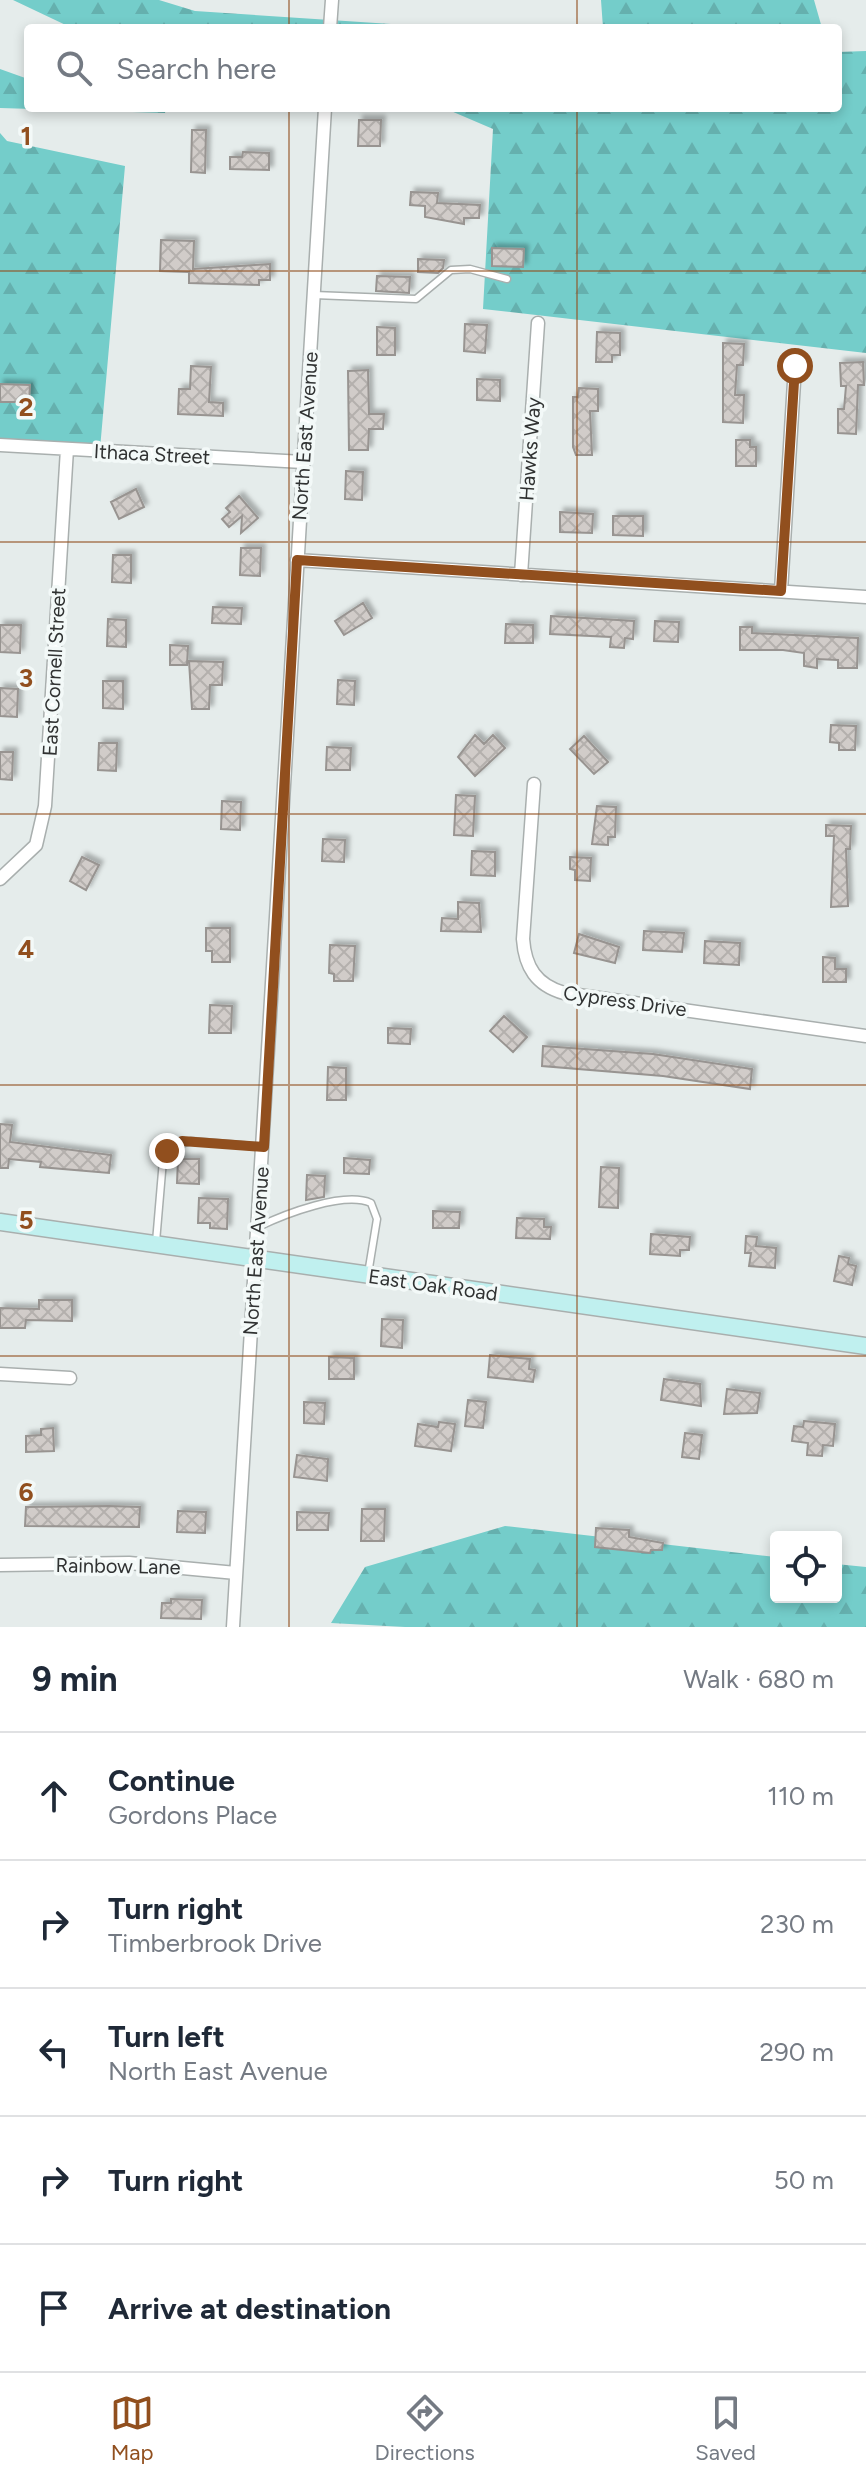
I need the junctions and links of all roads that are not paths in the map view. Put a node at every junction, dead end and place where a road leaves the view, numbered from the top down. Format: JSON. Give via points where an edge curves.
{"nodes":[{"id":1,"x":332,"y":0,"type":"edge"},
{"id":2,"x":330,"y":24,"type":"edge"},
{"id":3,"x":325,"y":112,"type":"edge"},
{"id":4,"x":507,"y":279,"type":"dead end"},
{"id":5,"x":314,"y":295,"type":"junction"},
{"id":6,"x":538,"y":323,"type":"dead end"},
{"id":7,"x":795,"y":366,"type":"dead end"},
{"id":8,"x":0,"y":445,"type":"edge"},
{"id":9,"x":67,"y":449,"type":"junction"},
{"id":10,"x":303,"y":462,"type":"junction"},
{"id":11,"x":297,"y":560,"type":"junction"},
{"id":12,"x":521,"y":575,"type":"junction"},
{"id":13,"x":781,"y":591,"type":"junction"},
{"id":14,"x":866,"y":597,"type":"edge"},
{"id":15,"x":534,"y":784,"type":"dead end"},
{"id":16,"x":0,"y":879,"type":"edge"},
{"id":17,"x":866,"y":1036,"type":"edge"},
{"id":18,"x":264,"y":1147,"type":"junction"},
{"id":19,"x":0,"y":1222,"type":"edge"},
{"id":20,"x":258,"y":1227,"type":"junction"},
{"id":21,"x":156,"y":1245,"type":"junction"},
{"id":22,"x":255,"y":1260,"type":"junction"},
{"id":23,"x":368,"y":1276,"type":"junction"},
{"id":24,"x":866,"y":1346,"type":"edge"},
{"id":25,"x":0,"y":1374,"type":"edge"},
{"id":26,"x":70,"y":1378,"type":"dead end"},
{"id":27,"x":0,"y":1565,"type":"edge"},
{"id":28,"x":236,"y":1573,"type":"junction"},
{"id":29,"x":233,"y":1627,"type":"edge"}],
"edges":[{"from":1,"to":2,"type":"street"},
{"from":3,"to":5,"type":"street","name":"North East Avenue"},
{"from":4,"to":5,"type":"lane","via":[[470,269],[451,270],[416,299]]},
{"from":5,"to":10,"type":"street","name":"North East Avenue"},
{"from":6,"to":12,"type":"street","name":"Hawks Way"},
{"from":7,"to":13,"type":"street"},
{"from":8,"to":9,"type":"street","name":"Ithaca Street"},
{"from":9,"to":10,"type":"street","name":"Ithaca Street"},
{"from":9,"to":16,"type":"street","name":"East Cornell Street","via":[[45,806],[36,845]]},
{"from":10,"to":11,"type":"street","name":"North East Avenue"},
{"from":11,"to":12,"type":"street"},
{"from":11,"to":18,"type":"street","name":"North East Avenue"},
{"from":12,"to":13,"type":"street"},
{"from":13,"to":14,"type":"street"},
{"from":15,"to":17,"type":"street","name":"Cypress Drive","via":[[523,939],[524,954],[543,985],[564,993]]},
{"from":18,"to":20,"type":"street","name":"North East Avenue"},
{"from":18,"to":21,"type":"lane","via":[[191,1141],[172,1147],[163,1160]]},
{"from":19,"to":21,"type":"street","name":"East Oak Road"},
{"from":20,"to":22,"type":"street","name":"North East Avenue"},
{"from":20,"to":23,"type":"lane","via":[[285,1214],[357,1197],[371,1203],[377,1219]]},
{"from":21,"to":22,"type":"street","name":"East Oak Road"},
{"from":22,"to":23,"type":"street","name":"East Oak Road"},
{"from":22,"to":28,"type":"street","name":"North East Avenue"},
{"from":23,"to":24,"type":"street","name":"East Oak Road"},
{"from":25,"to":26,"type":"street"},
{"from":27,"to":28,"type":"street","name":"Rainbow Lane","via":[[129,1563]]},
{"from":28,"to":29,"type":"street","name":"North East Avenue"}]}
